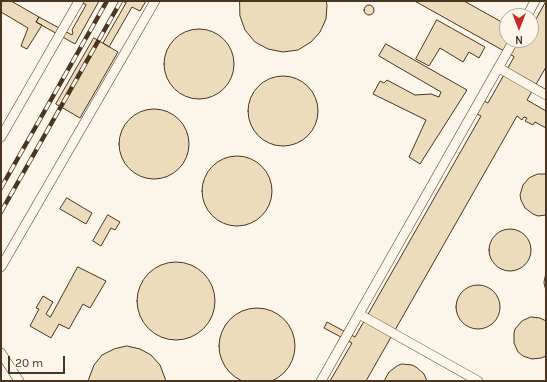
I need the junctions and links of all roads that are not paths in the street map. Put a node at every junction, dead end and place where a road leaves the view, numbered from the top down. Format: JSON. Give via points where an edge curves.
{"nodes":[{"id":1,"x":79,"y":1,"type":"edge"},
{"id":2,"x":154,"y":1,"type":"edge"},
{"id":3,"x":510,"y":48,"type":"edge"},
{"id":4,"x":499,"y":68,"type":"junction"},
{"id":5,"x":546,"y":95,"type":"edge"},
{"id":6,"x":1,"y":138,"type":"edge"},
{"id":7,"x":1,"y":266,"type":"edge"},
{"id":8,"x":359,"y":314,"type":"junction"},
{"id":9,"x":1,"y":352,"type":"edge"},
{"id":10,"x":19,"y":381,"type":"edge"},
{"id":11,"x":321,"y":381,"type":"edge"},
{"id":12,"x":478,"y":381,"type":"edge"}],
"edges":[{"from":1,"to":6,"type":"lane"},
{"from":2,"to":7,"type":"lane"},
{"from":3,"to":4,"type":"lane"},
{"from":4,"to":5,"type":"lane"},
{"from":4,"to":8,"type":"lane"},
{"from":8,"to":11,"type":"lane"},
{"from":8,"to":12,"type":"lane"},
{"from":9,"to":10,"type":"lane"}]}
